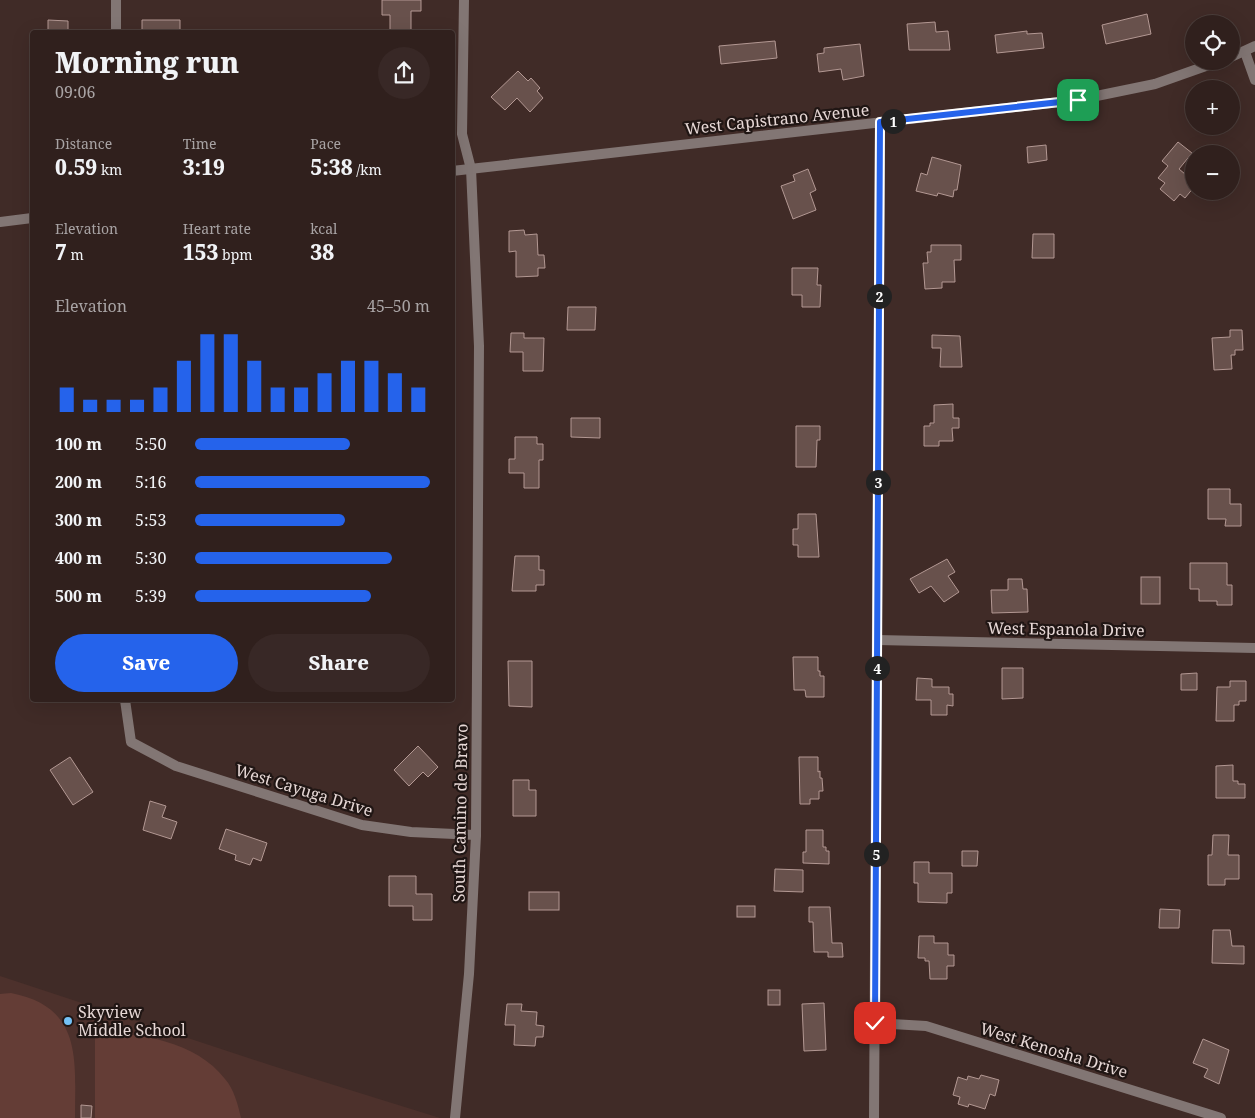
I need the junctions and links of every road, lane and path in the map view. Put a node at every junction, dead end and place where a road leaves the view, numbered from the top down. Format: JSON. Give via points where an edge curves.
{"nodes":[{"id":1,"x":116,"y":0,"type":"edge"},
{"id":2,"x":464,"y":0,"type":"edge"},
{"id":3,"x":116,"y":30,"type":"edge"},
{"id":4,"x":1255,"y":46,"type":"edge"},
{"id":5,"x":1244,"y":52,"type":"junction"},
{"id":6,"x":1240,"y":54,"type":"edge"},
{"id":7,"x":1195,"y":70,"type":"edge"},
{"id":8,"x":1255,"y":80,"type":"edge"},
{"id":9,"x":880,"y":122,"type":"junction"},
{"id":10,"x":471,"y":169,"type":"junction"},
{"id":11,"x":455,"y":171,"type":"edge"},
{"id":12,"x":30,"y":218,"type":"edge"},
{"id":13,"x":0,"y":222,"type":"edge"},
{"id":14,"x":877,"y":640,"type":"junction"},
{"id":15,"x":1255,"y":648,"type":"edge"},
{"id":16,"x":125,"y":702,"type":"edge"},
{"id":17,"x":476,"y":835,"type":"junction"},
{"id":18,"x":875,"y":1023,"type":"junction"},
{"id":19,"x":455,"y":1118,"type":"edge"},
{"id":20,"x":874,"y":1118,"type":"edge"},
{"id":21,"x":1221,"y":1118,"type":"edge"}],
"edges":[{"from":1,"to":3,"type":"street"},
{"from":2,"to":10,"type":"street","name":"South Camino de Bravo","via":[[462,134]]},
{"from":4,"to":5,"type":"street"},
{"from":5,"to":6,"type":"street"},
{"from":5,"to":8,"type":"street"},
{"from":7,"to":9,"type":"street","name":"West Capistrano Avenue","via":[[1156,84],[1112,94]]},
{"from":9,"to":10,"type":"street","name":"West Capistrano Avenue"},
{"from":9,"to":14,"type":"street"},
{"from":10,"to":11,"type":"street","name":"West Capistrano Avenue"},
{"from":10,"to":17,"type":"street","name":"South Camino de Bravo","via":[[479,346]]},
{"from":12,"to":13,"type":"street"},
{"from":14,"to":15,"type":"street","name":"West Espanola Drive"},
{"from":14,"to":18,"type":"street"},
{"from":16,"to":17,"type":"street","name":"West Cayuga Drive","via":[[130,742],[176,766],[362,825],[412,832]]},
{"from":17,"to":19,"type":"street","name":"South Camino de Bravo","via":[[469,974]]},
{"from":18,"to":20,"type":"street"},
{"from":18,"to":21,"type":"street","name":"West Kenosha Drive","via":[[926,1026]]}]}
